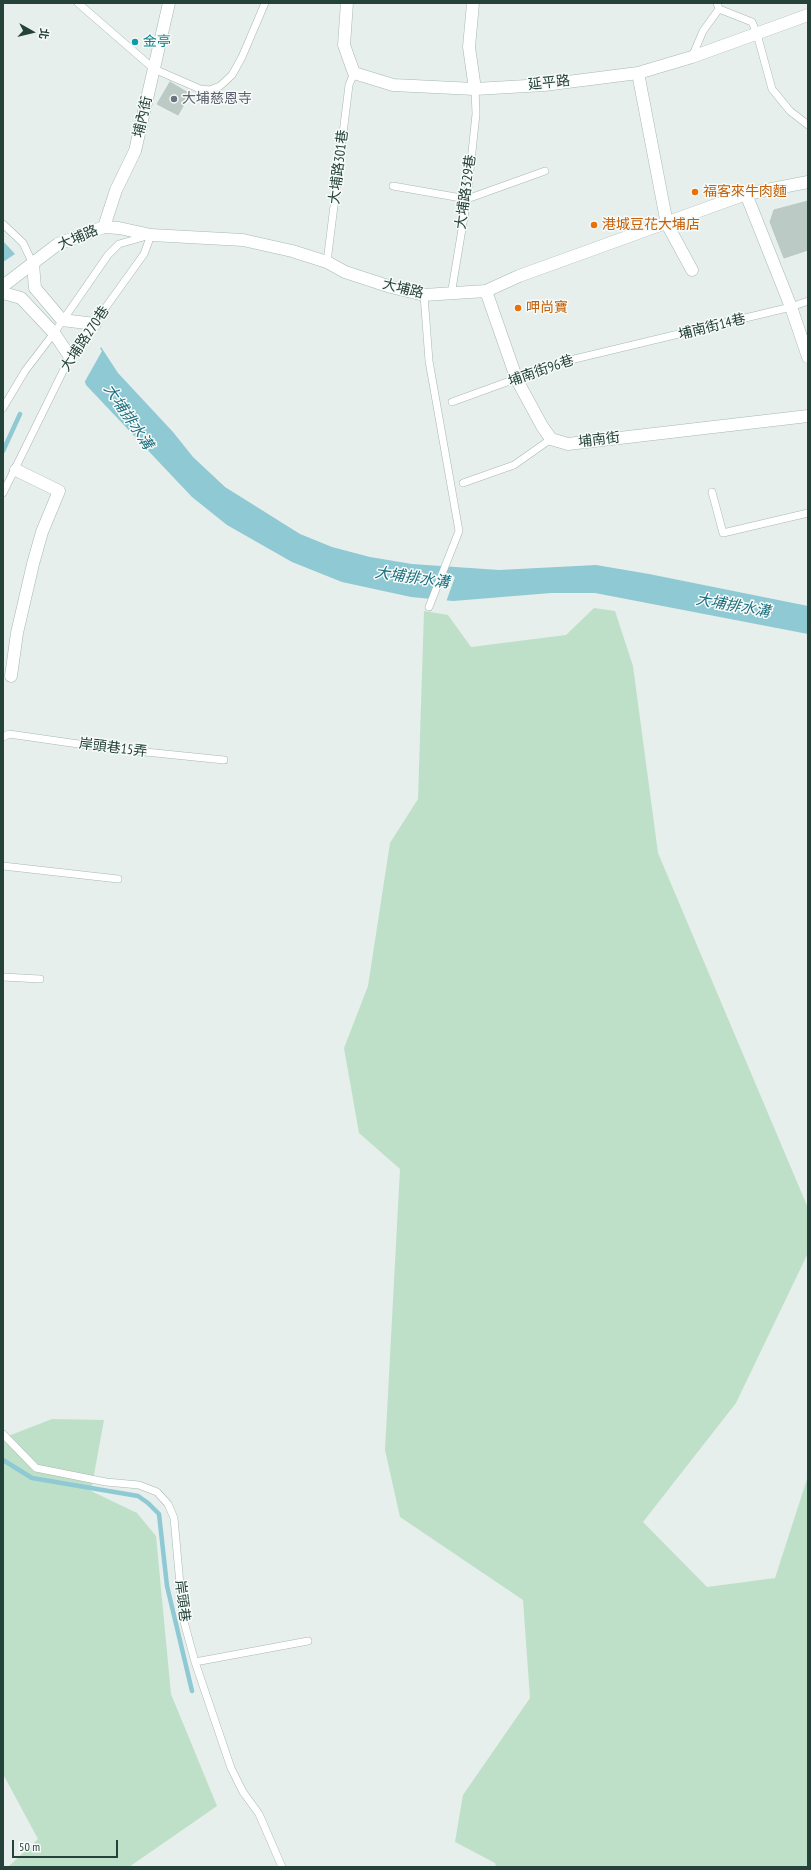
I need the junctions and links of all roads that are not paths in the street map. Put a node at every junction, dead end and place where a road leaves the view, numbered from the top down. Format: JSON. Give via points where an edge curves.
{"nodes":[{"id":1,"x":78,"y":3,"type":"edge"},
{"id":2,"x":169,"y":3,"type":"edge"},
{"id":3,"x":265,"y":3,"type":"edge"},
{"id":4,"x":347,"y":3,"type":"edge"},
{"id":5,"x":473,"y":3,"type":"edge"},
{"id":6,"x":718,"y":6,"type":"edge"},
{"id":7,"x":808,"y":15,"type":"edge"},
{"id":8,"x":757,"y":34,"type":"junction"},
{"id":9,"x":692,"y":57,"type":"junction"},
{"id":10,"x":154,"y":69,"type":"junction"},
{"id":11,"x":354,"y":73,"type":"junction"},
{"id":12,"x":638,"y":74,"type":"junction"},
{"id":13,"x":475,"y":89,"type":"junction"},
{"id":14,"x":808,"y":125,"type":"edge"},
{"id":15,"x":544,"y":171,"type":"dead end"},
{"id":16,"x":808,"y":182,"type":"edge"},
{"id":17,"x":393,"y":186,"type":"dead end"},
{"id":18,"x":746,"y":194,"type":"junction"},
{"id":19,"x":466,"y":199,"type":"junction"},
{"id":20,"x":3,"y":224,"type":"edge"},
{"id":21,"x":667,"y":224,"type":"junction"},
{"id":22,"x":104,"y":227,"type":"junction"},
{"id":23,"x":151,"y":235,"type":"junction"},
{"id":24,"x":327,"y":262,"type":"junction"},
{"id":25,"x":33,"y":264,"type":"junction"},
{"id":26,"x":692,"y":270,"type":"dead end"},
{"id":27,"x":3,"y":286,"type":"edge"},
{"id":28,"x":486,"y":291,"type":"junction"},
{"id":29,"x":3,"y":293,"type":"edge"},
{"id":30,"x":451,"y":295,"type":"junction"},
{"id":31,"x":424,"y":296,"type":"junction"},
{"id":32,"x":808,"y":301,"type":"edge"},
{"id":33,"x":791,"y":308,"type":"junction"},
{"id":34,"x":62,"y":320,"type":"junction"},
{"id":35,"x":95,"y":324,"type":"junction"},
{"id":36,"x":54,"y":333,"type":"junction"},
{"id":37,"x":633,"y":346,"type":"joint"},
{"id":38,"x":808,"y":357,"type":"edge"},
{"id":39,"x":70,"y":358,"type":"junction"},
{"id":40,"x":517,"y":380,"type":"junction"},
{"id":41,"x":452,"y":402,"type":"dead end"},
{"id":42,"x":3,"y":408,"type":"edge"},
{"id":43,"x":808,"y":416,"type":"edge"},
{"id":44,"x":551,"y":439,"type":"junction"},
{"id":45,"x":16,"y":470,"type":"junction"},
{"id":46,"x":463,"y":483,"type":"dead end"},
{"id":47,"x":712,"y":492,"type":"dead end"},
{"id":48,"x":3,"y":493,"type":"edge"},
{"id":49,"x":808,"y":513,"type":"edge"},
{"id":50,"x":429,"y":607,"type":"dead end"},
{"id":51,"x":11,"y":676,"type":"dead end"},
{"id":52,"x":3,"y":737,"type":"edge"},
{"id":53,"x":224,"y":760,"type":"dead end"},
{"id":54,"x":3,"y":866,"type":"edge"},
{"id":55,"x":118,"y":879,"type":"dead end"},
{"id":56,"x":3,"y":977,"type":"edge"},
{"id":57,"x":40,"y":979,"type":"dead end"},
{"id":58,"x":3,"y":1434,"type":"edge"},
{"id":59,"x":308,"y":1641,"type":"dead end"},
{"id":60,"x":195,"y":1662,"type":"junction"},
{"id":61,"x":282,"y":1867,"type":"edge"}],
"edges":[{"from":1,"to":10,"type":"lane"},
{"from":2,"to":10,"type":"street","name":"埔內街"},
{"from":3,"to":10,"type":"lane","via":[[242,57],[232,75],[220,86],[210,90],[200,89]]},
{"from":4,"to":11,"type":"street","via":[[344,45]]},
{"from":5,"to":13,"type":"street","via":[[469,47]]},
{"from":6,"to":8,"type":"lane","via":[[752,22]]},
{"from":6,"to":9,"type":"lane","via":[[703,31]]},
{"from":7,"to":8,"type":"street","name":"延平路"},
{"from":8,"to":9,"type":"street","name":"延平路"},
{"from":8,"to":14,"type":"lane","via":[[772,89],[790,111]]},
{"from":9,"to":12,"type":"street","name":"延平路"},
{"from":10,"to":22,"type":"street","name":"埔內街","via":[[135,152],[116,190]]},
{"from":11,"to":13,"type":"street","name":"延平路","via":[[393,85]]},
{"from":11,"to":24,"type":"lane","name":"大埔路301巷","via":[[349,85]]},
{"from":12,"to":13,"type":"street","name":"延平路","via":[[544,85]]},
{"from":12,"to":21,"type":"street"},
{"from":13,"to":19,"type":"lane","name":"大埔路329巷","via":[[476,114]]},
{"from":15,"to":19,"type":"lane"},
{"from":16,"to":18,"type":"street","name":"大埔路"},
{"from":17,"to":19,"type":"lane"},
{"from":18,"to":21,"type":"street","name":"大埔路"},
{"from":18,"to":33,"type":"street"},
{"from":19,"to":30,"type":"lane","name":"大埔路329巷"},
{"from":20,"to":25,"type":"lane","via":[[23,243]]},
{"from":21,"to":26,"type":"street"},
{"from":21,"to":28,"type":"street","name":"大埔路","via":[[519,276]]},
{"from":22,"to":23,"type":"street","name":"大埔路"},
{"from":22,"to":25,"type":"street","name":"大埔路","via":[[58,244]]},
{"from":23,"to":24,"type":"street","name":"大埔路","via":[[242,240]]},
{"from":23,"to":34,"type":"lane","via":[[119,244],[108,255]]},
{"from":23,"to":35,"type":"lane","name":"大埔路270巷","via":[[144,254]]},
{"from":24,"to":31,"type":"street","name":"大埔路","via":[[352,274]]},
{"from":25,"to":27,"type":"street","name":"大埔路"},
{"from":25,"to":34,"type":"street","via":[[35,288]]},
{"from":28,"to":30,"type":"street","name":"大埔路"},
{"from":28,"to":40,"type":"street"},
{"from":29,"to":36,"type":"street","via":[[21,298]]},
{"from":30,"to":31,"type":"street","name":"大埔路"},
{"from":31,"to":50,"type":"lane","via":[[430,361],[459,531]]},
{"from":32,"to":33,"type":"lane","name":"埔南街14巷"},
{"from":33,"to":37,"type":"lane","name":"埔南街14巷"},
{"from":33,"to":38,"type":"street"},
{"from":34,"to":35,"type":"street"},
{"from":34,"to":36,"type":"lane"},
{"from":35,"to":39,"type":"lane","name":"大埔路270巷"},
{"from":36,"to":39,"type":"street"},
{"from":36,"to":42,"type":"lane","via":[[25,371]]},
{"from":37,"to":40,"type":"lane","name":"埔南街96巷","via":[[562,362]]},
{"from":39,"to":45,"type":"lane","name":"大埔路270巷"},
{"from":40,"to":41,"type":"lane","name":"埔南街96巷"},
{"from":40,"to":44,"type":"street"},
{"from":43,"to":44,"type":"street","name":"埔南街","via":[[568,444]]},
{"from":44,"to":46,"type":"lane","via":[[514,465]]},
{"from":45,"to":48,"type":"lane","name":"大埔路270巷"},
{"from":45,"to":51,"type":"street","via":[[59,491],[42,532],[33,564],[17,633]]},
{"from":47,"to":49,"type":"lane","via":[[723,533]]},
{"from":52,"to":53,"type":"lane","name":"岸頭巷15弄","via":[[9,734],[106,748]]},
{"from":54,"to":55,"type":"lane"},
{"from":56,"to":57,"type":"lane"},
{"from":58,"to":60,"type":"lane","name":"岸頭巷","via":[[36,1468],[106,1482],[140,1485],[157,1492],[168,1504],[174,1518],[183,1618]]},
{"from":59,"to":60,"type":"lane"},
{"from":60,"to":61,"type":"lane","name":"岸頭巷","via":[[231,1768],[243,1792],[259,1814]]}]}
